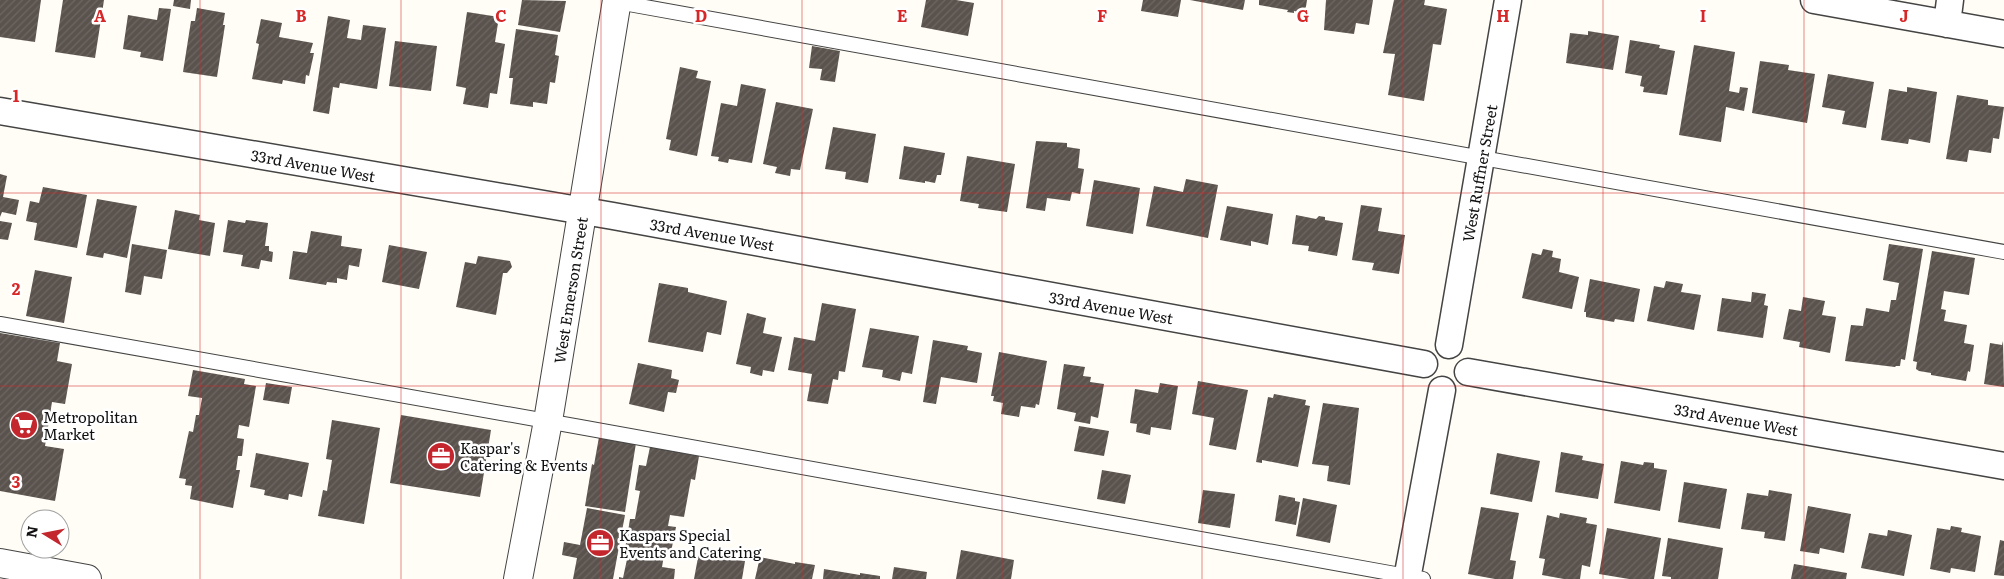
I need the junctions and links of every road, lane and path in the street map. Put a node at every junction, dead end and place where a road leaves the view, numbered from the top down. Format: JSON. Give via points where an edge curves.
{"nodes":[{"id":1,"x":1508,"y":0,"type":"edge"},
{"id":2,"x":1814,"y":0,"type":"edge"},
{"id":3,"x":613,"y":1,"type":"edge"},
{"id":4,"x":1948,"y":12,"type":"edge"},
{"id":5,"x":2004,"y":34,"type":"edge"},
{"id":6,"x":0,"y":111,"type":"edge"},
{"id":7,"x":1481,"y":159,"type":"junction"},
{"id":8,"x":582,"y":211,"type":"junction"},
{"id":9,"x":2004,"y":252,"type":"edge"},
{"id":10,"x":0,"y":324,"type":"edge"},
{"id":11,"x":1449,"y":345,"type":"junction"},
{"id":12,"x":1424,"y":364,"type":"junction"},
{"id":13,"x":1468,"y":372,"type":"junction"},
{"id":14,"x":1442,"y":390,"type":"junction"},
{"id":15,"x":548,"y":421,"type":"junction"},
{"id":16,"x":2004,"y":466,"type":"edge"},
{"id":17,"x":0,"y":563,"type":"edge"},
{"id":18,"x":1412,"y":578,"type":"edge"},
{"id":19,"x":87,"y":579,"type":"edge"},
{"id":20,"x":518,"y":579,"type":"edge"}],
"edges":[{"from":1,"to":7,"type":"street","name":"West Ruffner Street"},
{"from":2,"to":4,"type":"street"},
{"from":3,"to":7,"type":"lane"},
{"from":3,"to":8,"type":"street","name":"West Emerson Street"},
{"from":4,"to":5,"type":"street"},
{"from":6,"to":8,"type":"street","name":"33rd Avenue West"},
{"from":7,"to":9,"type":"lane"},
{"from":7,"to":11,"type":"street","name":"West Ruffner Street"},
{"from":8,"to":12,"type":"street","name":"33rd Avenue West"},
{"from":8,"to":15,"type":"street","name":"West Emerson Street"},
{"from":10,"to":15,"type":"lane"},
{"from":11,"to":12,"type":"street","via":[[1429,352]]},
{"from":11,"to":13,"type":"street","via":[[1464,354],[1468,360]]},
{"from":12,"to":14,"type":"street","via":[[1427,381]]},
{"from":13,"to":14,"type":"street","via":[[1459,386],[1453,390]]},
{"from":13,"to":16,"type":"street","name":"33rd Avenue West"},
{"from":14,"to":18,"type":"street"},
{"from":15,"to":18,"type":"lane"},
{"from":15,"to":20,"type":"street","name":"West Emerson Street"},
{"from":17,"to":19,"type":"street"}]}
